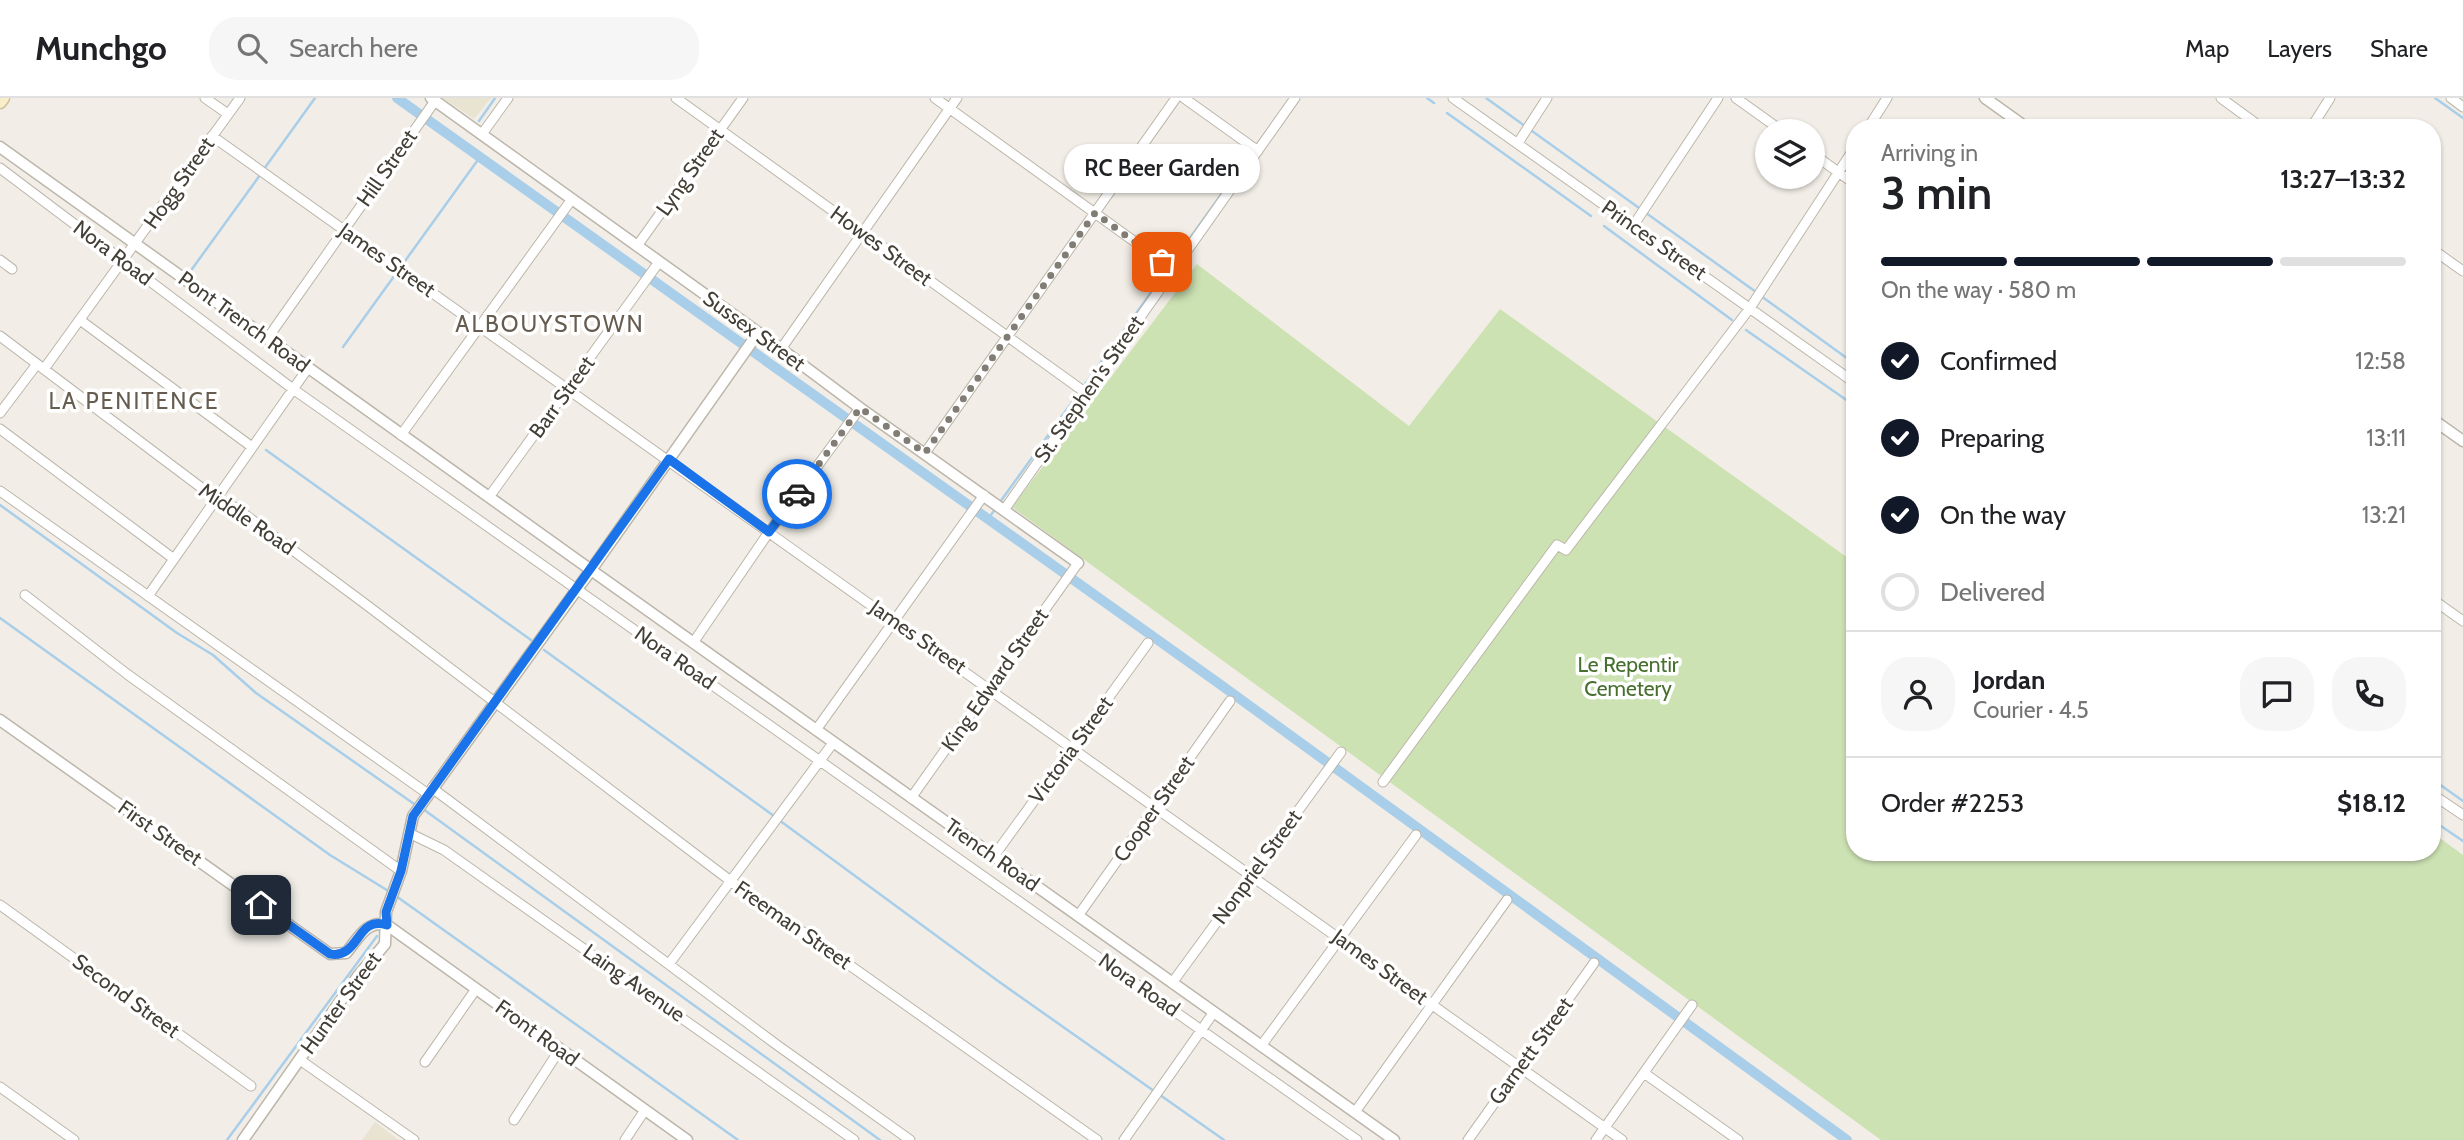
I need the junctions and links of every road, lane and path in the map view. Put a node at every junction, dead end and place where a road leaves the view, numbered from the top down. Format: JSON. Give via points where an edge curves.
{"nodes":[{"id":1,"x":205,"y":98,"type":"edge"},
{"id":2,"x":240,"y":98,"type":"edge"},
{"id":3,"x":508,"y":98,"type":"edge"},
{"id":4,"x":676,"y":98,"type":"edge"},
{"id":5,"x":743,"y":98,"type":"edge"},
{"id":6,"x":935,"y":98,"type":"edge"},
{"id":7,"x":957,"y":98,"type":"edge"},
{"id":8,"x":1176,"y":98,"type":"edge"},
{"id":9,"x":1184,"y":98,"type":"edge"},
{"id":10,"x":1295,"y":98,"type":"edge"},
{"id":11,"x":1453,"y":98,"type":"edge"},
{"id":12,"x":1547,"y":98,"type":"edge"},
{"id":13,"x":1718,"y":98,"type":"edge"},
{"id":14,"x":1736,"y":98,"type":"edge"},
{"id":15,"x":1887,"y":98,"type":"edge"},
{"id":16,"x":1985,"y":98,"type":"edge"},
{"id":17,"x":2221,"y":98,"type":"edge"},
{"id":18,"x":2330,"y":98,"type":"edge"},
{"id":19,"x":2451,"y":98,"type":"edge"},
{"id":20,"x":431,"y":103,"type":"edge"},
{"id":21,"x":2463,"y":107,"type":"edge"},
{"id":22,"x":950,"y":109,"type":"junction"},
{"id":23,"x":228,"y":114,"type":"junction"},
{"id":24,"x":1765,"y":119,"type":"edge"},
{"id":25,"x":1874,"y":119,"type":"edge"},
{"id":26,"x":2014,"y":119,"type":"edge"},
{"id":27,"x":2250,"y":119,"type":"edge"},
{"id":28,"x":2317,"y":119,"type":"edge"},
{"id":29,"x":720,"y":130,"type":"junction"},
{"id":30,"x":482,"y":134,"type":"junction"},
{"id":31,"x":212,"y":136,"type":"junction"},
{"id":32,"x":1520,"y":140,"type":"junction"},
{"id":33,"x":2,"y":151,"type":"edge"},
{"id":34,"x":1258,"y":151,"type":"junction"},
{"id":35,"x":1825,"y":162,"type":"edge"},
{"id":36,"x":1846,"y":162,"type":"edge"},
{"id":37,"x":0,"y":168,"type":"edge"},
{"id":38,"x":1839,"y":172,"type":"junction"},
{"id":39,"x":1846,"y":177,"type":"edge"},
{"id":40,"x":570,"y":203,"type":"junction"},
{"id":41,"x":1095,"y":213,"type":"junction"},
{"id":42,"x":1635,"y":222,"type":"junction"},
{"id":43,"x":343,"y":230,"type":"junction"},
{"id":44,"x":862,"y":233,"type":"junction"},
{"id":45,"x":135,"y":244,"type":"junction"},
{"id":46,"x":638,"y":246,"type":"junction"},
{"id":47,"x":2441,"y":255,"type":"edge"},
{"id":48,"x":0,"y":260,"type":"edge"},
{"id":49,"x":124,"y":260,"type":"junction"},
{"id":50,"x":656,"y":266,"type":"junction"},
{"id":51,"x":12,"y":269,"type":"dead end"},
{"id":52,"x":1174,"y":270,"type":"junction"},
{"id":53,"x":2463,"y":271,"type":"edge"},
{"id":54,"x":1752,"y":305,"type":"junction"},
{"id":55,"x":80,"y":320,"type":"junction"},
{"id":56,"x":480,"y":326,"type":"junction"},
{"id":57,"x":0,"y":336,"type":"edge"},
{"id":58,"x":755,"y":337,"type":"junction"},
{"id":59,"x":1008,"y":337,"type":"junction"},
{"id":60,"x":267,"y":339,"type":"junction"},
{"id":61,"x":780,"y":349,"type":"junction"},
{"id":62,"x":41,"y":367,"type":"junction"},
{"id":63,"x":308,"y":368,"type":"junction"},
{"id":64,"x":1846,"y":376,"type":"edge"},
{"id":65,"x":293,"y":389,"type":"junction"},
{"id":66,"x":568,"y":389,"type":"junction"},
{"id":67,"x":1086,"y":393,"type":"junction"},
{"id":68,"x":860,"y":408,"type":"junction"},
{"id":69,"x":0,"y":413,"type":"edge"},
{"id":70,"x":2441,"y":425,"type":"edge"},
{"id":71,"x":0,"y":429,"type":"edge"},
{"id":72,"x":401,"y":435,"type":"junction"},
{"id":73,"x":2463,"y":441,"type":"edge"},
{"id":74,"x":252,"y":447,"type":"junction"},
{"id":75,"x":925,"y":453,"type":"junction"},
{"id":76,"x":669,"y":459,"type":"junction"},
{"id":77,"x":0,"y":491,"type":"edge"},
{"id":78,"x":984,"y":495,"type":"junction"},
{"id":79,"x":489,"y":497,"type":"junction"},
{"id":80,"x":216,"y":499,"type":"junction"},
{"id":81,"x":1004,"y":510,"type":"junction"},
{"id":82,"x":769,"y":532,"type":"junction"},
{"id":83,"x":174,"y":559,"type":"junction"},
{"id":84,"x":1078,"y":563,"type":"joint"},
{"id":85,"x":590,"y":570,"type":"junction"},
{"id":86,"x":577,"y":589,"type":"junction"},
{"id":87,"x":25,"y":595,"type":"dead end"},
{"id":88,"x":148,"y":596,"type":"junction"},
{"id":89,"x":2441,"y":605,"type":"edge"},
{"id":90,"x":895,"y":620,"type":"junction"},
{"id":91,"x":2463,"y":621,"type":"edge"},
{"id":92,"x":693,"y":643,"type":"junction"},
{"id":93,"x":1148,"y":643,"type":"dead end"},
{"id":94,"x":989,"y":688,"type":"junction"},
{"id":95,"x":495,"y":701,"type":"junction"},
{"id":96,"x":1230,"y":701,"type":"dead end"},
{"id":97,"x":0,"y":720,"type":"edge"},
{"id":98,"x":816,"y":730,"type":"junction"},
{"id":99,"x":833,"y":743,"type":"junction"},
{"id":100,"x":1072,"y":747,"type":"junction"},
{"id":101,"x":1341,"y":752,"type":"dead end"},
{"id":102,"x":821,"y":760,"type":"junction"},
{"id":103,"x":1383,"y":782,"type":"dead end"},
{"id":104,"x":427,"y":795,"type":"junction"},
{"id":105,"x":911,"y":798,"type":"junction"},
{"id":106,"x":2441,"y":800,"type":"edge"},
{"id":107,"x":1155,"y":807,"type":"junction"},
{"id":108,"x":2463,"y":816,"type":"edge"},
{"id":109,"x":409,"y":833,"type":"junction"},
{"id":110,"x":1416,"y":835,"type":"dead end"},
{"id":111,"x":994,"y":856,"type":"junction"},
{"id":112,"x":401,"y":871,"type":"junction"},
{"id":113,"x":1251,"y":875,"type":"junction"},
{"id":114,"x":732,"y":882,"type":"junction"},
{"id":115,"x":1507,"y":900,"type":"dead end"},
{"id":116,"x":0,"y":905,"type":"edge"},
{"id":117,"x":1078,"y":916,"type":"junction"},
{"id":118,"x":387,"y":925,"type":"junction"},
{"id":119,"x":1340,"y":938,"type":"junction"},
{"id":120,"x":1594,"y":963,"type":"dead end"},
{"id":121,"x":669,"y":964,"type":"junction"},
{"id":122,"x":1172,"y":983,"type":"junction"},
{"id":123,"x":476,"y":989,"type":"junction"},
{"id":124,"x":1433,"y":1004,"type":"junction"},
{"id":125,"x":1690,"y":1007,"type":"dead end"},
{"id":126,"x":1214,"y":1012,"type":"junction"},
{"id":127,"x":1201,"y":1030,"type":"junction"},
{"id":128,"x":1261,"y":1046,"type":"junction"},
{"id":129,"x":560,"y":1049,"type":"junction"},
{"id":130,"x":300,"y":1060,"type":"junction"},
{"id":131,"x":425,"y":1062,"type":"dead end"},
{"id":132,"x":1520,"y":1067,"type":"junction"},
{"id":133,"x":1644,"y":1073,"type":"junction"},
{"id":134,"x":251,"y":1086,"type":"dead end"},
{"id":135,"x":0,"y":1087,"type":"edge"},
{"id":136,"x":645,"y":1110,"type":"junction"},
{"id":137,"x":1355,"y":1112,"type":"junction"},
{"id":138,"x":514,"y":1120,"type":"dead end"},
{"id":139,"x":1605,"y":1127,"type":"junction"},
{"id":140,"x":74,"y":1140,"type":"edge"},
{"id":141,"x":243,"y":1140,"type":"edge"},
{"id":142,"x":414,"y":1140,"type":"edge"},
{"id":143,"x":625,"y":1140,"type":"edge"},
{"id":144,"x":687,"y":1140,"type":"edge"},
{"id":145,"x":854,"y":1140,"type":"edge"},
{"id":146,"x":910,"y":1140,"type":"edge"},
{"id":147,"x":1097,"y":1140,"type":"edge"},
{"id":148,"x":1124,"y":1140,"type":"edge"},
{"id":149,"x":1357,"y":1140,"type":"edge"},
{"id":150,"x":1394,"y":1140,"type":"edge"},
{"id":151,"x":1468,"y":1140,"type":"edge"},
{"id":152,"x":1596,"y":1140,"type":"edge"},
{"id":153,"x":1622,"y":1140,"type":"edge"},
{"id":154,"x":1738,"y":1140,"type":"edge"}],
"edges":[{"from":1,"to":23,"type":"street"},
{"from":2,"to":23,"type":"street","name":"Hogg Street"},
{"from":3,"to":30,"type":"street"},
{"from":4,"to":29,"type":"street","name":"Howes Street"},
{"from":5,"to":29,"type":"street","name":"Lyng Street"},
{"from":6,"to":22,"type":"street"},
{"from":7,"to":22,"type":"street"},
{"from":8,"to":41,"type":"street"},
{"from":9,"to":34,"type":"street"},
{"from":10,"to":34,"type":"street","name":"St. Stephen's Street"},
{"from":11,"to":32,"type":"street","name":"Princes Street"},
{"from":12,"to":32,"type":"street"},
{"from":13,"to":42,"type":"street"},
{"from":14,"to":24,"type":"street"},
{"from":15,"to":25,"type":"street"},
{"from":16,"to":26,"type":"street"},
{"from":17,"to":27,"type":"street"},
{"from":18,"to":28,"type":"street"},
{"from":19,"to":21,"type":"street"},
{"from":20,"to":30,"type":"street","name":"Sussex Street"},
{"from":20,"to":43,"type":"street","name":"Hill Street"},
{"from":22,"to":41,"type":"street"},
{"from":22,"to":44,"type":"street"},
{"from":23,"to":31,"type":"street","name":"Hogg Street"},
{"from":29,"to":44,"type":"street","name":"Howes Street"},
{"from":29,"to":46,"type":"street","name":"Lyng Street"},
{"from":30,"to":40,"type":"street","name":"Sussex Street"},
{"from":31,"to":43,"type":"street","name":"James Street"},
{"from":31,"to":45,"type":"street","name":"Hogg Street"},
{"from":32,"to":42,"type":"street","name":"Princes Street"},
{"from":33,"to":45,"type":"street","name":"Pont Trench Road"},
{"from":34,"to":52,"type":"street","name":"St. Stephen's Street"},
{"from":35,"to":38,"type":"street"},
{"from":36,"to":38,"type":"street"},
{"from":37,"to":49,"type":"street","name":"Nora Road"},
{"from":38,"to":39,"type":"street"},
{"from":38,"to":54,"type":"street"},
{"from":40,"to":46,"type":"street","name":"Sussex Street"},
{"from":40,"to":56,"type":"street"},
{"from":41,"to":52,"type":"street"},
{"from":41,"to":59,"type":"street"},
{"from":42,"to":54,"type":"street","name":"Princes Street"},
{"from":43,"to":56,"type":"street","name":"James Street"},
{"from":43,"to":60,"type":"street","name":"Hill Street"},
{"from":44,"to":59,"type":"street","name":"Howes Street"},
{"from":44,"to":61,"type":"street"},
{"from":45,"to":49,"type":"street","name":"Hogg Street"},
{"from":45,"to":60,"type":"street","name":"Pont Trench Road"},
{"from":46,"to":50,"type":"street","name":"Sussex Street"},
{"from":47,"to":53,"type":"street"},
{"from":48,"to":51,"type":"street"},
{"from":49,"to":55,"type":"street","name":"Hogg Street"},
{"from":49,"to":65,"type":"street","name":"Nora Road"},
{"from":50,"to":58,"type":"street","name":"Sussex Street"},
{"from":50,"to":66,"type":"street","name":"Barr Street"},
{"from":52,"to":67,"type":"street","name":"St. Stephen's Street"},
{"from":54,"to":64,"type":"street","name":"Princes Street"},
{"from":54,"to":103,"type":"street","via":[[1566,550],[1558,545]]},
{"from":55,"to":62,"type":"street","name":"Hogg Street"},
{"from":55,"to":74,"type":"street"},
{"from":56,"to":66,"type":"street","name":"James Street"},
{"from":56,"to":72,"type":"street"},
{"from":57,"to":62,"type":"street","name":"Middle Road"},
{"from":58,"to":61,"type":"street","name":"Sussex Street"},
{"from":58,"to":76,"type":"street","name":"Hunter Street"},
{"from":59,"to":67,"type":"street","name":"Howes Street"},
{"from":59,"to":75,"type":"street"},
{"from":60,"to":63,"type":"street","name":"Pont Trench Road"},
{"from":61,"to":68,"type":"street","name":"Sussex Street"},
{"from":62,"to":69,"type":"street","name":"Hogg Street"},
{"from":62,"to":80,"type":"street","name":"Middle Road"},
{"from":63,"to":65,"type":"street"},
{"from":63,"to":72,"type":"street","name":"Pont Trench Road"},
{"from":65,"to":74,"type":"street"},
{"from":65,"to":86,"type":"street","name":"Nora Road"},
{"from":66,"to":76,"type":"street","name":"James Street"},
{"from":66,"to":79,"type":"street","name":"Barr Street"},
{"from":67,"to":81,"type":"street","name":"St. Stephen's Street"},
{"from":68,"to":75,"type":"street","name":"Sussex Street"},
{"from":68,"to":82,"type":"street"},
{"from":70,"to":73,"type":"street"},
{"from":71,"to":83,"type":"street"},
{"from":72,"to":79,"type":"street","name":"Pont Trench Road"},
{"from":74,"to":80,"type":"street"},
{"from":75,"to":78,"type":"street","name":"Sussex Street"},
{"from":76,"to":82,"type":"street","name":"James Street"},
{"from":76,"to":85,"type":"street","name":"Hunter Street"},
{"from":77,"to":88,"type":"street"},
{"from":78,"to":81,"type":"street","name":"Sussex Street"},
{"from":78,"to":90,"type":"street"},
{"from":79,"to":85,"type":"street","name":"Pont Trench Road"},
{"from":80,"to":83,"type":"street"},
{"from":80,"to":95,"type":"street","name":"Middle Road","via":[[236,508]]},
{"from":81,"to":84,"type":"street","name":"Sussex Street"},
{"from":82,"to":90,"type":"street","name":"James Street"},
{"from":82,"to":92,"type":"street"},
{"from":83,"to":88,"type":"street"},
{"from":84,"to":94,"type":"street","name":"King Edward Street"},
{"from":85,"to":86,"type":"street","name":"Hunter Street"},
{"from":85,"to":92,"type":"street","name":"Trench Road"},
{"from":86,"to":95,"type":"street","name":"Hunter Street"},
{"from":86,"to":102,"type":"street","name":"Nora Road"},
{"from":87,"to":112,"type":"street"},
{"from":88,"to":104,"type":"street"},
{"from":89,"to":91,"type":"street"},
{"from":90,"to":94,"type":"street","name":"James Street"},
{"from":90,"to":98,"type":"street"},
{"from":92,"to":98,"type":"street","name":"Trench Road"},
{"from":93,"to":100,"type":"street","name":"Victoria Street"},
{"from":94,"to":100,"type":"street","name":"James Street"},
{"from":94,"to":105,"type":"street","name":"King Edward Street"},
{"from":95,"to":104,"type":"street","name":"Hunter Street"},
{"from":95,"to":114,"type":"street","name":"Freeman Street"},
{"from":96,"to":107,"type":"street","name":"Cooper Street"},
{"from":97,"to":118,"type":"street","name":"First Street","via":[[330,954],[345,953],[370,924]]},
{"from":98,"to":99,"type":"street","name":"Trench Road"},
{"from":99,"to":102,"type":"street"},
{"from":99,"to":105,"type":"street","name":"Trench Road"},
{"from":100,"to":107,"type":"street","name":"James Street"},
{"from":100,"to":111,"type":"street","name":"Victoria Street"},
{"from":101,"to":113,"type":"street","name":"Nonpriel Street"},
{"from":102,"to":114,"type":"street"},
{"from":102,"to":127,"type":"street","name":"Nora Road"},
{"from":104,"to":109,"type":"street","name":"Hunter Street","via":[[413,816]]},
{"from":104,"to":121,"type":"street"},
{"from":105,"to":111,"type":"street","name":"Trench Road"},
{"from":106,"to":108,"type":"street"},
{"from":107,"to":113,"type":"street","name":"James Street"},
{"from":107,"to":117,"type":"street","name":"Cooper Street"},
{"from":109,"to":112,"type":"street","name":"Hunter Street"},
{"from":109,"to":145,"type":"street","name":"Laing Avenue","via":[[444,850]]},
{"from":110,"to":119,"type":"street"},
{"from":111,"to":117,"type":"street","name":"Trench Road"},
{"from":112,"to":118,"type":"street","name":"Hunter Street","via":[[388,906]]},
{"from":113,"to":119,"type":"street","name":"James Street"},
{"from":113,"to":122,"type":"street","name":"Nonpriel Street"},
{"from":114,"to":121,"type":"street"},
{"from":114,"to":147,"type":"street","name":"Freeman Street"},
{"from":115,"to":124,"type":"street"},
{"from":116,"to":134,"type":"street","name":"Second Street"},
{"from":117,"to":122,"type":"street","name":"Trench Road"},
{"from":118,"to":123,"type":"street","name":"Front Road"},
{"from":118,"to":130,"type":"street","name":"Hunter Street","via":[[385,944]]},
{"from":119,"to":124,"type":"street","name":"James Street"},
{"from":119,"to":128,"type":"street"},
{"from":120,"to":132,"type":"street","name":"Garnett Street"},
{"from":121,"to":146,"type":"street"},
{"from":122,"to":126,"type":"street","name":"Trench Road"},
{"from":123,"to":129,"type":"street","name":"Front Road"},
{"from":123,"to":131,"type":"street"},
{"from":124,"to":132,"type":"street","name":"James Street"},
{"from":124,"to":137,"type":"street"},
{"from":125,"to":133,"type":"street"},
{"from":126,"to":127,"type":"street"},
{"from":126,"to":128,"type":"street","name":"Trench Road"},
{"from":127,"to":148,"type":"street"},
{"from":127,"to":149,"type":"street","name":"Nora Road"},
{"from":128,"to":137,"type":"street","name":"Trench Road"},
{"from":129,"to":136,"type":"street","name":"Front Road"},
{"from":129,"to":138,"type":"street"},
{"from":130,"to":141,"type":"street","name":"Hunter Street"},
{"from":130,"to":142,"type":"street"},
{"from":132,"to":139,"type":"street","name":"James Street"},
{"from":132,"to":151,"type":"street","name":"Garnett Street"},
{"from":133,"to":139,"type":"street"},
{"from":133,"to":154,"type":"street"},
{"from":135,"to":140,"type":"street"},
{"from":136,"to":143,"type":"street"},
{"from":136,"to":144,"type":"street","name":"Front Road"},
{"from":137,"to":150,"type":"street","name":"Trench Road"},
{"from":139,"to":152,"type":"street"},
{"from":139,"to":153,"type":"street","name":"James Street"}]}
